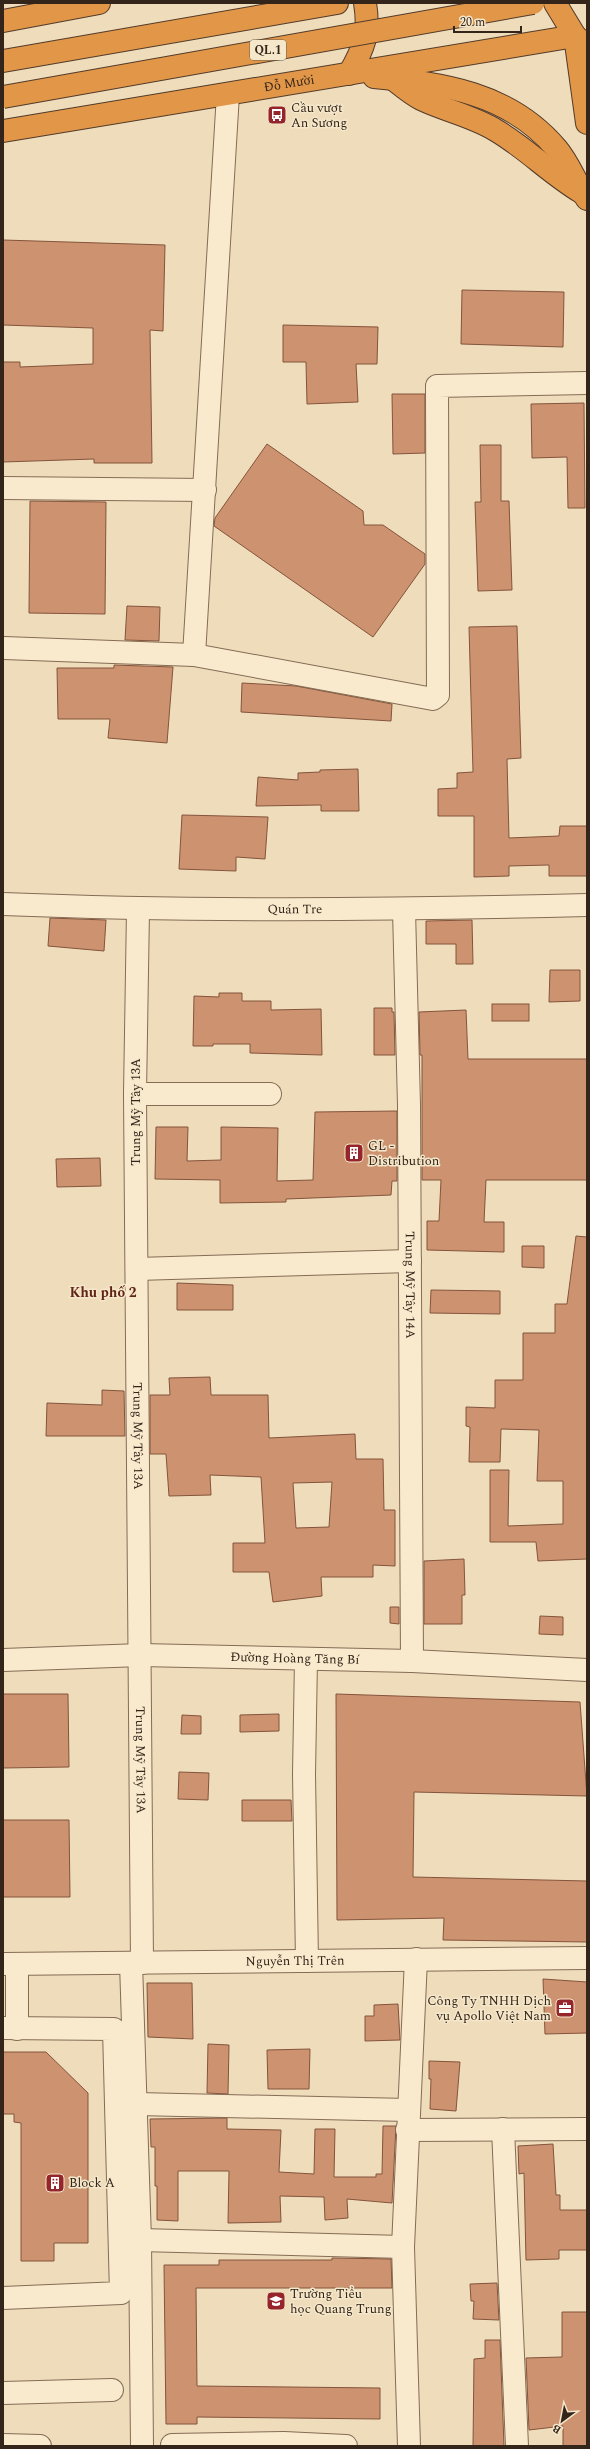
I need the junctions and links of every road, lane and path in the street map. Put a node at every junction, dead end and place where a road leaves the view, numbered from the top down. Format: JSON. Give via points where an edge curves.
{"nodes":[{"id":1,"x":99,"y":3,"type":"edge"},
{"id":2,"x":336,"y":3,"type":"edge"},
{"id":3,"x":365,"y":3,"type":"edge"},
{"id":4,"x":533,"y":3,"type":"edge"},
{"id":5,"x":555,"y":3,"type":"edge"},
{"id":6,"x":3,"y":21,"type":"edge"},
{"id":7,"x":581,"y":41,"type":"edge"},
{"id":8,"x":3,"y":61,"type":"edge"},
{"id":9,"x":349,"y":74,"type":"junction"},
{"id":10,"x":228,"y":94,"type":"junction"},
{"id":11,"x":3,"y":97,"type":"edge"},
{"id":12,"x":587,"y":123,"type":"edge"},
{"id":13,"x":3,"y":131,"type":"edge"},
{"id":14,"x":585,"y":196,"type":"edge"},
{"id":15,"x":587,"y":383,"type":"edge"},
{"id":16,"x":3,"y":488,"type":"edge"},
{"id":17,"x":205,"y":490,"type":"junction"},
{"id":18,"x":4,"y":648,"type":"edge"},
{"id":19,"x":194,"y":656,"type":"junction"},
{"id":20,"x":3,"y":904,"type":"edge"},
{"id":21,"x":587,"y":905,"type":"edge"},
{"id":22,"x":138,"y":910,"type":"junction"},
{"id":23,"x":404,"y":910,"type":"junction"},
{"id":24,"x":135,"y":1094,"type":"junction"},
{"id":25,"x":270,"y":1094,"type":"dead end"},
{"id":26,"x":410,"y":1261,"type":"junction"},
{"id":27,"x":137,"y":1269,"type":"junction"},
{"id":28,"x":141,"y":1655,"type":"junction"},
{"id":29,"x":306,"y":1659,"type":"junction"},
{"id":30,"x":3,"y":1660,"type":"edge"},
{"id":31,"x":412,"y":1661,"type":"junction"},
{"id":32,"x":587,"y":1670,"type":"edge"},
{"id":33,"x":587,"y":1958,"type":"edge"},
{"id":34,"x":416,"y":1959,"type":"junction"},
{"id":35,"x":307,"y":1961,"type":"junction"},
{"id":36,"x":136,"y":1963,"type":"junction"},
{"id":37,"x":10,"y":1964,"type":"edge"},
{"id":38,"x":10,"y":2028,"type":"edge"},
{"id":39,"x":137,"y":2104,"type":"junction"},
{"id":40,"x":408,"y":2120,"type":"junction"},
{"id":41,"x":503,"y":2129,"type":"junction"},
{"id":42,"x":587,"y":2129,"type":"edge"},
{"id":43,"x":140,"y":2240,"type":"junction"},
{"id":44,"x":403,"y":2247,"type":"junction"},
{"id":45,"x":3,"y":2298,"type":"edge"},
{"id":46,"x":112,"y":2390,"type":"dead end"},
{"id":47,"x":3,"y":2393,"type":"edge"},
{"id":48,"x":3,"y":2445,"type":"edge"},
{"id":49,"x":172,"y":2445,"type":"dead end"},
{"id":50,"x":40,"y":2446,"type":"edge"},
{"id":51,"x":142,"y":2446,"type":"edge"},
{"id":52,"x":346,"y":2446,"type":"edge"},
{"id":53,"x":409,"y":2446,"type":"edge"},
{"id":54,"x":517,"y":2446,"type":"edge"}],
"edges":[{"from":1,"to":6,"type":"highway"},
{"from":2,"to":8,"type":"highway"},
{"from":3,"to":9,"type":"highway","via":[[369,23],[363,51]]},
{"from":4,"to":11,"type":"highway","number":"QL.1","bridge":true},
{"from":5,"to":7,"type":"highway"},
{"from":7,"to":9,"type":"highway","name":"Đỗ Mười"},
{"from":7,"to":12,"type":"highway"},
{"from":9,"to":10,"type":"highway","name":"Đỗ Mười"},
{"from":9,"to":14,"type":"highway","via":[[392,79],[421,99],[472,117],[522,147],[557,178]]},
{"from":10,"to":13,"type":"highway","name":"Đỗ Mười"},
{"from":10,"to":17,"type":"street"},
{"from":15,"to":19,"type":"street","via":[[437,386],[438,696],[433,699]]},
{"from":16,"to":17,"type":"street"},
{"from":17,"to":19,"type":"street"},
{"from":18,"to":19,"type":"street"},
{"from":20,"to":22,"type":"street","name":"Quán Tre"},
{"from":21,"to":23,"type":"street","name":"Quán Tre"},
{"from":22,"to":23,"type":"street","name":"Quán Tre"},
{"from":22,"to":24,"type":"street","name":"Trung Mỹ Tây 13A"},
{"from":23,"to":26,"type":"street","name":"Trung Mỹ Tây 14A"},
{"from":24,"to":25,"type":"street"},
{"from":24,"to":27,"type":"street","name":"Trung Mỹ Tây 13A"},
{"from":26,"to":27,"type":"street"},
{"from":26,"to":31,"type":"street","name":"Trung Mỹ Tây 14A"},
{"from":27,"to":28,"type":"street","name":"Trung Mỹ Tây 13A"},
{"from":28,"to":29,"type":"street","name":"Đường Hoàng Tăng Bí"},
{"from":28,"to":30,"type":"street","name":"Đường Hoàng Tăng Bí"},
{"from":28,"to":36,"type":"street","name":"Trung Mỹ Tây 13A"},
{"from":29,"to":31,"type":"street","name":"Đường Hoàng Tăng Bí"},
{"from":29,"to":35,"type":"street","via":[[304,1774]]},
{"from":31,"to":32,"type":"street","name":"Đường Hoàng Tăng Bí"},
{"from":33,"to":34,"type":"street","name":"Nguyễn Thị Trên"},
{"from":34,"to":35,"type":"street","name":"Nguyễn Thị Trên"},
{"from":34,"to":40,"type":"street"},
{"from":35,"to":36,"type":"street","name":"Nguyễn Thị Trên"},
{"from":36,"to":37,"type":"street","name":"Nguyễn Thị Trên"},
{"from":36,"to":39,"type":"street","name":"Trung Mỹ Tây 13A"},
{"from":37,"to":38,"type":"street"},
{"from":38,"to":45,"type":"street","via":[[114,2029],[120,2293]]},
{"from":39,"to":40,"type":"street"},
{"from":39,"to":43,"type":"street","name":"Trung Mỹ Tây 13A"},
{"from":40,"to":41,"type":"street"},
{"from":40,"to":44,"type":"street"},
{"from":41,"to":42,"type":"street"},
{"from":41,"to":54,"type":"street"},
{"from":43,"to":44,"type":"street"},
{"from":43,"to":51,"type":"street","name":"Trung Mỹ Tây 13A"},
{"from":44,"to":53,"type":"street"},
{"from":46,"to":47,"type":"street"},
{"from":48,"to":50,"type":"street"},
{"from":49,"to":52,"type":"street","via":[[284,2443]]}]}
